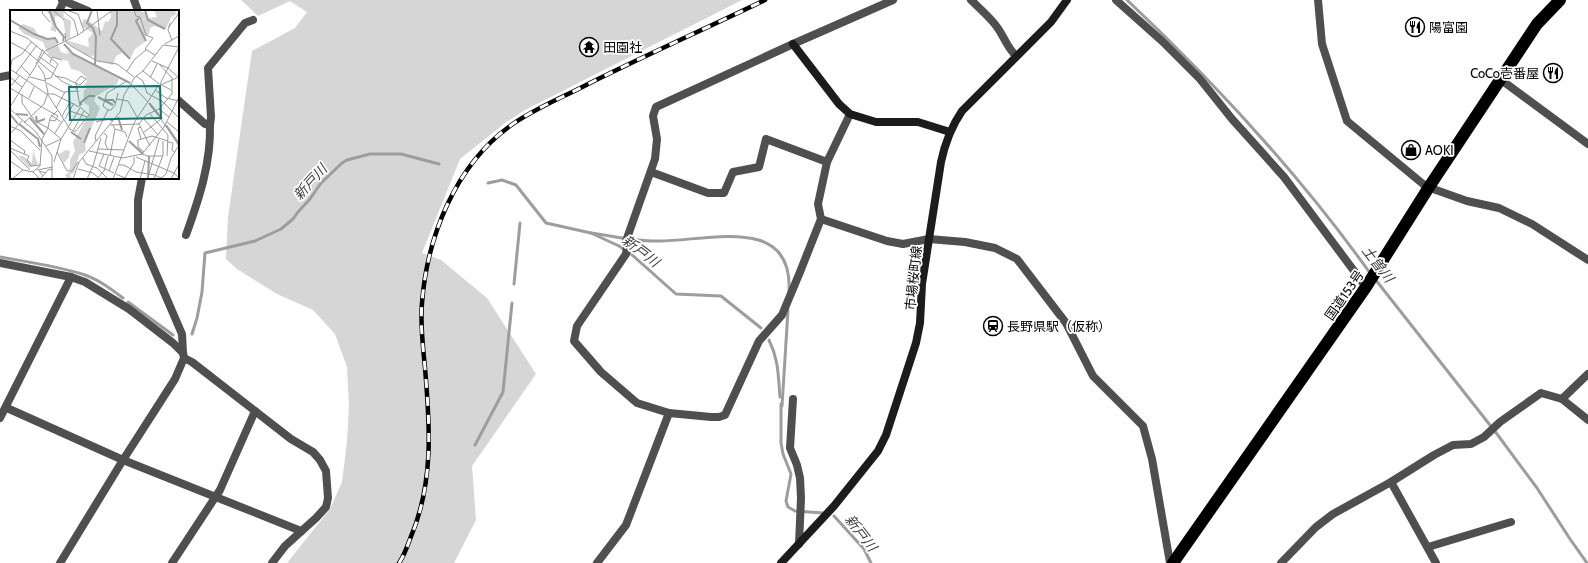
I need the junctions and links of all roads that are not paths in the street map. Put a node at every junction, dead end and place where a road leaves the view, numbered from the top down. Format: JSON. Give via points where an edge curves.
{"nodes":[{"id":1,"x":134,"y":0,"type":"edge"},
{"id":2,"x":893,"y":0,"type":"edge"},
{"id":3,"x":971,"y":0,"type":"edge"},
{"id":4,"x":1067,"y":0,"type":"edge"},
{"id":5,"x":1116,"y":0,"type":"edge"},
{"id":6,"x":1318,"y":0,"type":"edge"},
{"id":7,"x":1560,"y":0,"type":"edge"},
{"id":8,"x":63,"y":1,"type":"edge"},
{"id":9,"x":86,"y":10,"type":"edge"},
{"id":10,"x":138,"y":10,"type":"edge"},
{"id":11,"x":253,"y":20,"type":"dead end"},
{"id":12,"x":793,"y":44,"type":"junction"},
{"id":13,"x":1016,"y":56,"type":"junction"},
{"id":14,"x":10,"y":75,"type":"edge"},
{"id":15,"x":0,"y":77,"type":"edge"},
{"id":16,"x":1500,"y":79,"type":"junction"},
{"id":17,"x":179,"y":101,"type":"edge"},
{"id":18,"x":850,"y":114,"type":"junction"},
{"id":19,"x":210,"y":125,"type":"junction"},
{"id":20,"x":950,"y":132,"type":"junction"},
{"id":21,"x":1588,"y":144,"type":"edge"},
{"id":22,"x":827,"y":162,"type":"junction"},
{"id":23,"x":651,"y":172,"type":"junction"},
{"id":24,"x":142,"y":179,"type":"edge"},
{"id":25,"x":1429,"y":187,"type":"junction"},
{"id":26,"x":821,"y":219,"type":"junction"},
{"id":27,"x":186,"y":235,"type":"dead end"},
{"id":28,"x":929,"y":240,"type":"junction"},
{"id":29,"x":1588,"y":260,"type":"edge"},
{"id":30,"x":2,"y":263,"type":"edge"},
{"id":31,"x":0,"y":271,"type":"edge"},
{"id":32,"x":71,"y":277,"type":"junction"},
{"id":33,"x":1368,"y":285,"type":"junction"},
{"id":34,"x":184,"y":356,"type":"junction"},
{"id":35,"x":1588,"y":374,"type":"edge"},
{"id":36,"x":793,"y":399,"type":"dead end"},
{"id":37,"x":1562,"y":399,"type":"junction"},
{"id":38,"x":6,"y":408,"type":"junction"},
{"id":39,"x":255,"y":411,"type":"junction"},
{"id":40,"x":669,"y":413,"type":"junction"},
{"id":41,"x":0,"y":418,"type":"edge"},
{"id":42,"x":1588,"y":420,"type":"edge"},
{"id":43,"x":123,"y":460,"type":"junction"},
{"id":44,"x":1391,"y":482,"type":"junction"},
{"id":45,"x":215,"y":497,"type":"junction"},
{"id":46,"x":1511,"y":522,"type":"dead end"},
{"id":47,"x":301,"y":531,"type":"junction"},
{"id":48,"x":799,"y":544,"type":"junction"},
{"id":49,"x":1428,"y":547,"type":"junction"},
{"id":50,"x":62,"y":563,"type":"edge"},
{"id":51,"x":172,"y":563,"type":"edge"},
{"id":52,"x":272,"y":563,"type":"edge"},
{"id":53,"x":597,"y":563,"type":"edge"},
{"id":54,"x":781,"y":563,"type":"edge"},
{"id":55,"x":1171,"y":563,"type":"edge"},
{"id":56,"x":1281,"y":563,"type":"edge"},
{"id":57,"x":1436,"y":563,"type":"edge"}],
"edges":[{"from":1,"to":10,"type":"street"},
{"from":2,"to":12,"type":"street"},
{"from":3,"to":13,"type":"street","via":[[991,19]]},
{"from":4,"to":13,"type":"main road","name":"市場桜町線","via":[[1051,22]]},
{"from":5,"to":33,"type":"street","via":[[1200,79],[1284,177]]},
{"from":6,"to":25,"type":"street","via":[[1322,44],[1347,121]]},
{"from":7,"to":16,"type":"highway","name":"国道153号","via":[[1537,24]]},
{"from":8,"to":9,"type":"street"},
{"from":11,"to":19,"type":"street","via":[[245,23],[208,68]]},
{"from":12,"to":18,"type":"main road","via":[[839,104]]},
{"from":12,"to":23,"type":"street","via":[[656,107],[653,116],[657,139]]},
{"from":13,"to":20,"type":"main road","name":"市場桜町線","via":[[962,111]]},
{"from":14,"to":15,"type":"street"},
{"from":16,"to":21,"type":"street"},
{"from":16,"to":25,"type":"highway","name":"国道153号"},
{"from":17,"to":19,"type":"street","via":[[205,124]]},
{"from":18,"to":20,"type":"main road","via":[[876,122],[918,122]]},
{"from":18,"to":22,"type":"street"},
{"from":19,"to":27,"type":"street","via":[[204,179]]},
{"from":20,"to":28,"type":"main road","name":"市場桜町線","via":[[941,162]]},
{"from":22,"to":23,"type":"street","via":[[766,139],[759,167],[733,172],[724,193],[708,193]]},
{"from":22,"to":26,"type":"street","via":[[818,204]]},
{"from":23,"to":40,"type":"street","via":[[626,241],[626,254],[577,326],[574,341],[601,372],[637,403]]},
{"from":24,"to":34,"type":"street","via":[[138,200],[138,232],[182,334]]},
{"from":25,"to":29,"type":"street","via":[[1467,201],[1499,208],[1532,224]]},
{"from":25,"to":33,"type":"highway","name":"国道153号"},
{"from":26,"to":28,"type":"street","via":[[887,241],[903,244]]},
{"from":26,"to":40,"type":"street","via":[[782,315],[759,341],[725,415],[711,417]]},
{"from":28,"to":48,"type":"main road","name":"市場桜町線","via":[[916,343],[886,435],[878,451],[839,500]]},
{"from":28,"to":55,"type":"street","via":[[965,242],[995,248],[1017,259],[1066,323],[1093,376],[1143,426],[1152,459]]},
{"from":30,"to":31,"type":"street"},
{"from":30,"to":32,"type":"street"},
{"from":32,"to":34,"type":"street","via":[[85,282],[129,309],[173,343]]},
{"from":32,"to":38,"type":"street"},
{"from":33,"to":55,"type":"highway","name":"国道153号"},
{"from":34,"to":39,"type":"street"},
{"from":34,"to":43,"type":"street","via":[[175,379]]},
{"from":35,"to":37,"type":"street"},
{"from":36,"to":48,"type":"street","via":[[790,448],[800,478]]},
{"from":37,"to":42,"type":"street"},
{"from":37,"to":44,"type":"street","via":[[1541,393],[1471,444],[1453,446],[1434,455]]},
{"from":38,"to":41,"type":"street"},
{"from":38,"to":43,"type":"street"},
{"from":39,"to":45,"type":"street"},
{"from":39,"to":47,"type":"street","via":[[291,439],[313,452],[326,471],[326,507]]},
{"from":40,"to":53,"type":"street","via":[[626,525]]},
{"from":43,"to":45,"type":"street"},
{"from":43,"to":50,"type":"street"},
{"from":44,"to":49,"type":"street"},
{"from":44,"to":56,"type":"street","via":[[1323,522]]},
{"from":45,"to":47,"type":"street"},
{"from":45,"to":51,"type":"street"},
{"from":46,"to":49,"type":"street"},
{"from":47,"to":52,"type":"street"},
{"from":48,"to":54,"type":"main road","name":"市場桜町線"},
{"from":49,"to":57,"type":"street"}]}
